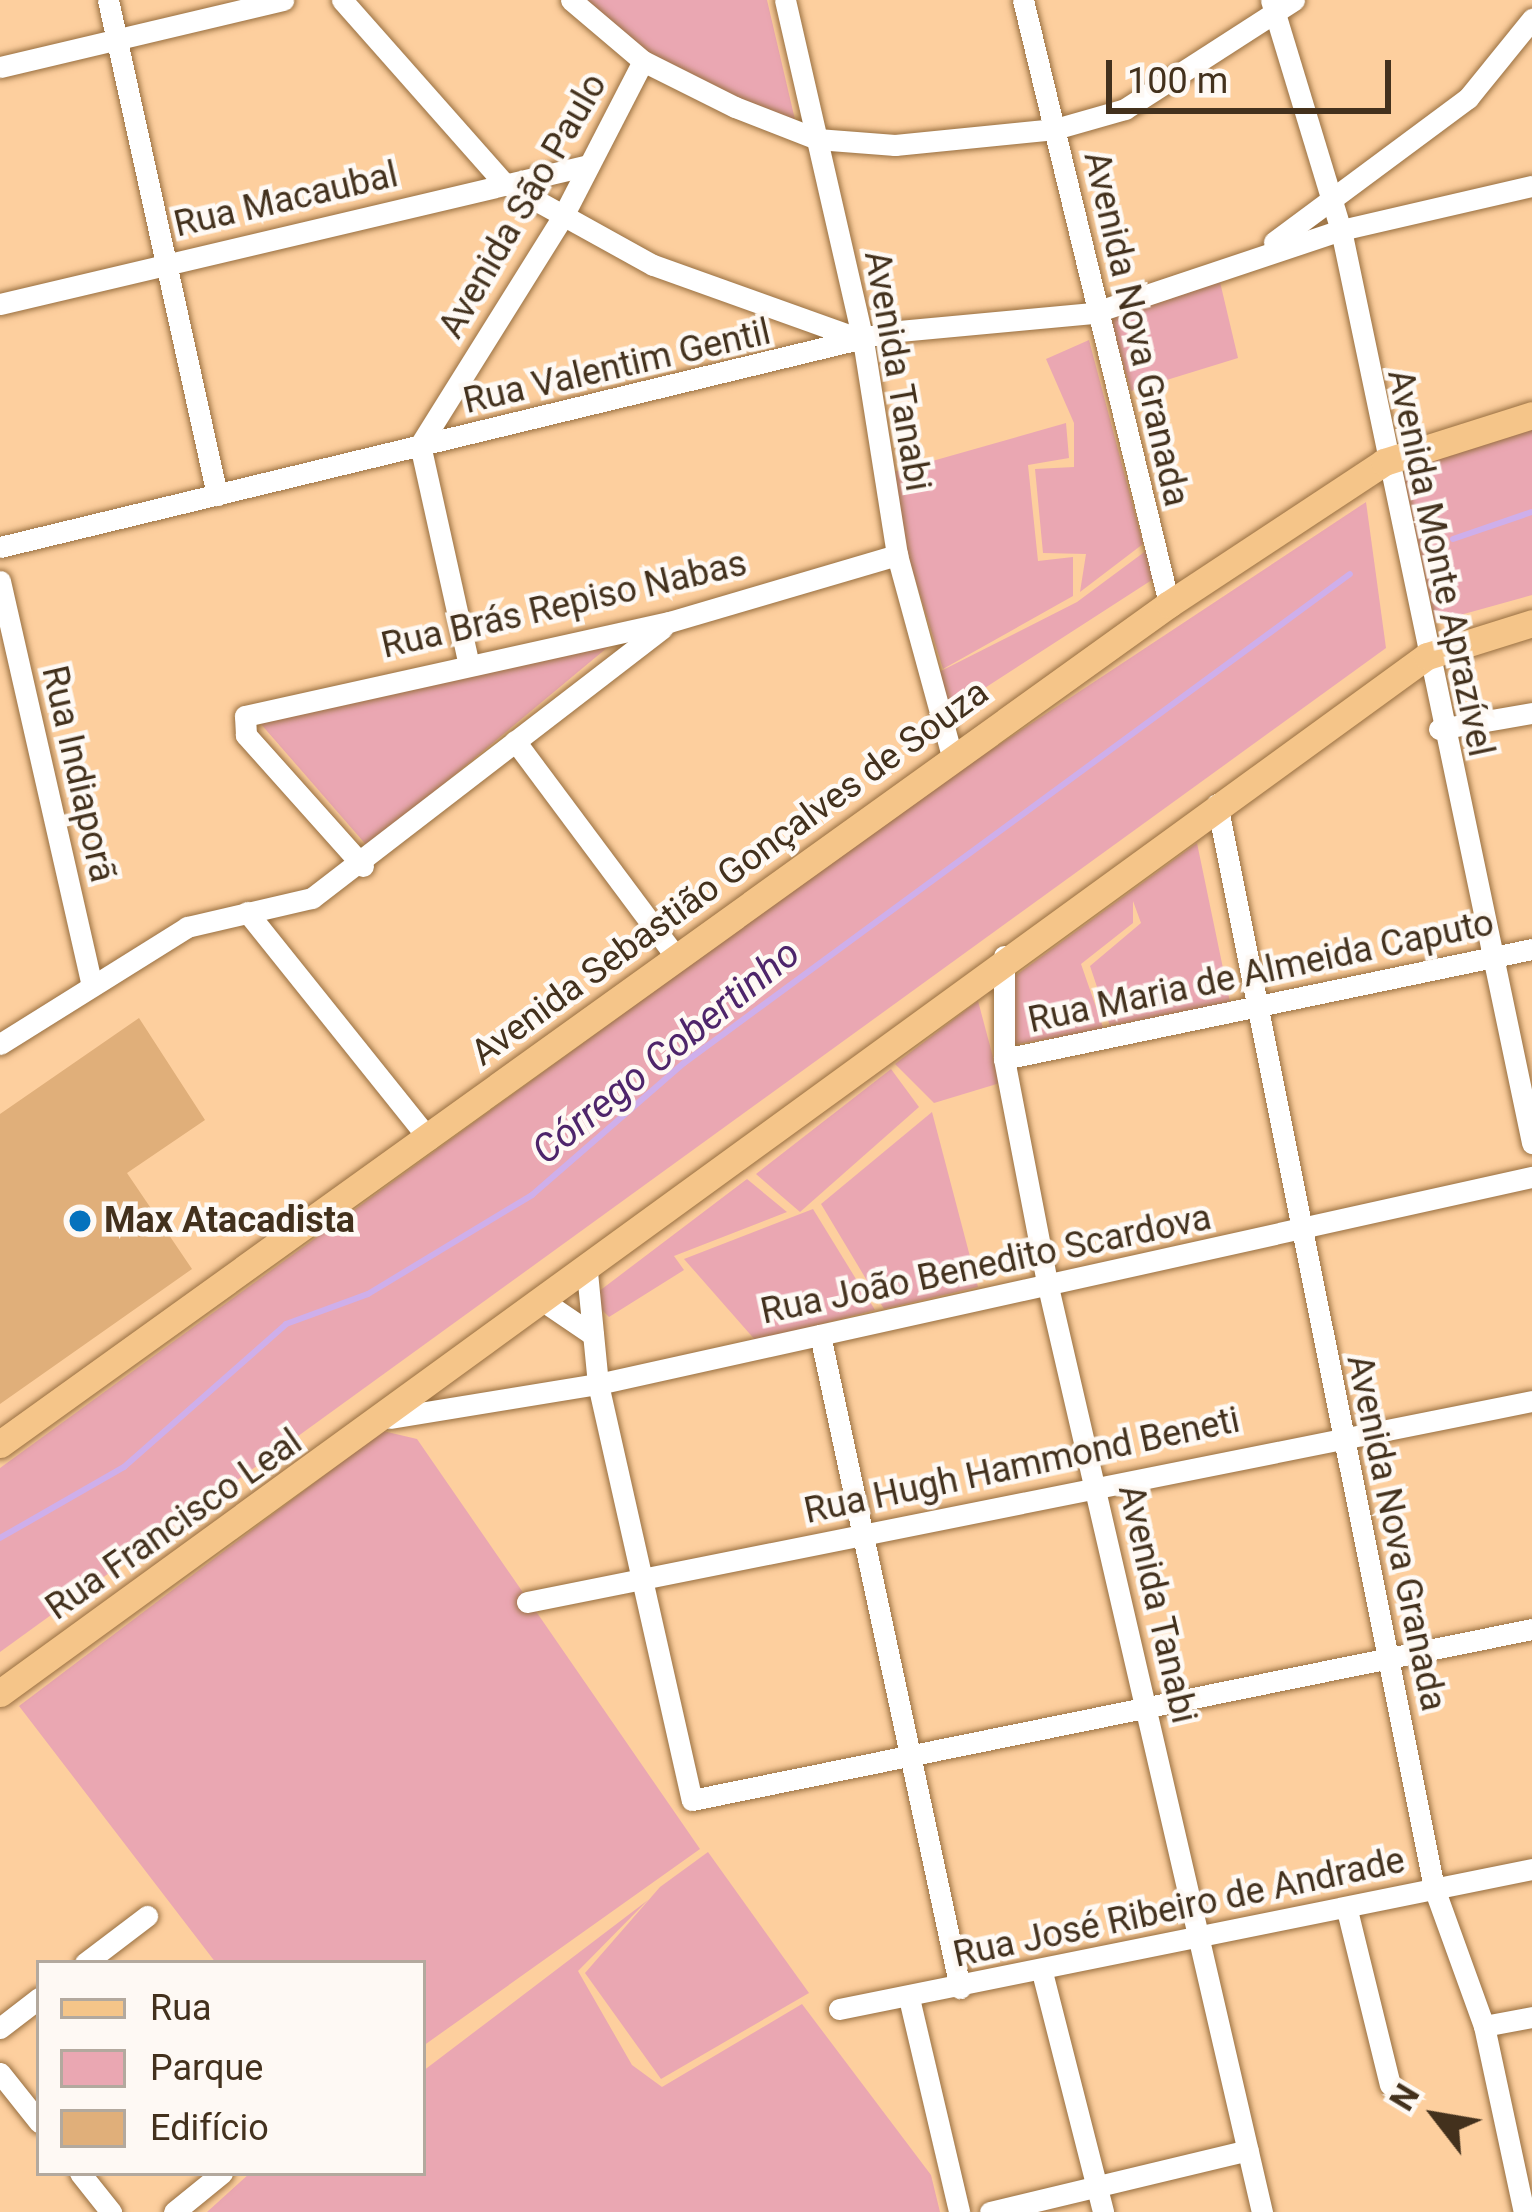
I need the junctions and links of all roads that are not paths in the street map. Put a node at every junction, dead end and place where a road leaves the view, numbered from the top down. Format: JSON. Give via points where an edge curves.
{"nodes":[{"id":1,"x":108,"y":0,"type":"edge"},
{"id":2,"x":283,"y":0,"type":"edge"},
{"id":3,"x":342,"y":0,"type":"edge"},
{"id":4,"x":571,"y":0,"type":"edge"},
{"id":5,"x":785,"y":0,"type":"edge"},
{"id":6,"x":1023,"y":0,"type":"edge"},
{"id":7,"x":1294,"y":0,"type":"edge"},
{"id":8,"x":1273,"y":8,"type":"edge"},
{"id":9,"x":1532,"y":19,"type":"edge"},
{"id":10,"x":116,"y":40,"type":"junction"},
{"id":11,"x":643,"y":61,"type":"junction"},
{"id":12,"x":0,"y":67,"type":"edge"},
{"id":13,"x":1055,"y":129,"type":"junction"},
{"id":14,"x":817,"y":140,"type":"junction"},
{"id":15,"x":589,"y":165,"type":"junction"},
{"id":16,"x":503,"y":182,"type":"junction"},
{"id":17,"x":1532,"y":186,"type":"edge"},
{"id":18,"x":1331,"y":205,"type":"junction"},
{"id":19,"x":563,"y":216,"type":"junction"},
{"id":20,"x":1341,"y":230,"type":"junction"},
{"id":21,"x":1248,"y":258,"type":"junction"},
{"id":22,"x":170,"y":261,"type":"junction"},
{"id":23,"x":0,"y":304,"type":"edge"},
{"id":24,"x":1093,"y":313,"type":"junction"},
{"id":25,"x":863,"y":340,"type":"junction"},
{"id":26,"x":1532,"y":415,"type":"edge"},
{"id":27,"x":420,"y":446,"type":"junction"},
{"id":28,"x":1384,"y":462,"type":"junction"},
{"id":29,"x":217,"y":495,"type":"junction"},
{"id":30,"x":0,"y":547,"type":"edge"},
{"id":31,"x":897,"y":555,"type":"junction"},
{"id":32,"x":0,"y":581,"type":"edge"},
{"id":33,"x":1169,"y":604,"type":"junction"},
{"id":34,"x":668,"y":622,"type":"junction"},
{"id":35,"x":1532,"y":623,"type":"edge"},
{"id":36,"x":1427,"y":656,"type":"junction"},
{"id":37,"x":468,"y":661,"type":"junction"},
{"id":38,"x":1532,"y":713,"type":"edge"},
{"id":39,"x":1439,"y":729,"type":"junction"},
{"id":40,"x":515,"y":741,"type":"junction"},
{"id":41,"x":951,"y":752,"type":"junction"},
{"id":42,"x":1217,"y":804,"type":"junction"},
{"id":43,"x":1181,"y":830,"type":"junction"},
{"id":44,"x":1227,"y":862,"type":"junction"},
{"id":45,"x":363,"y":866,"type":"junction"},
{"id":46,"x":247,"y":912,"type":"junction"},
{"id":47,"x":1532,"y":949,"type":"edge"},
{"id":48,"x":675,"y":956,"type":"junction"},
{"id":49,"x":1004,"y":956,"type":"junction"},
{"id":50,"x":1492,"y":958,"type":"junction"},
{"id":51,"x":91,"y":981,"type":"junction"},
{"id":52,"x":962,"y":988,"type":"junction"},
{"id":53,"x":1252,"y":1007,"type":"junction"},
{"id":54,"x":1004,"y":1009,"type":"junction"},
{"id":55,"x":0,"y":1044,"type":"edge"},
{"id":56,"x":1004,"y":1059,"type":"junction"},
{"id":57,"x":429,"y":1139,"type":"junction"},
{"id":58,"x":1532,"y":1143,"type":"edge"},
{"id":59,"x":1532,"y":1177,"type":"edge"},
{"id":60,"x":1300,"y":1232,"type":"junction"},
{"id":61,"x":587,"y":1272,"type":"junction"},
{"id":62,"x":1046,"y":1278,"type":"junction"},
{"id":63,"x":545,"y":1303,"type":"junction"},
{"id":64,"x":820,"y":1335,"type":"junction"},
{"id":65,"x":593,"y":1336,"type":"junction"},
{"id":66,"x":598,"y":1384,"type":"junction"},
{"id":67,"x":434,"y":1385,"type":"junction"},
{"id":68,"x":1532,"y":1401,"type":"edge"},
{"id":69,"x":453,"y":1408,"type":"junction"},
{"id":70,"x":390,"y":1418,"type":"junction"},
{"id":71,"x":1337,"y":1434,"type":"junction"},
{"id":72,"x":0,"y":1444,"type":"edge"},
{"id":73,"x":1095,"y":1484,"type":"junction"},
{"id":74,"x":862,"y":1534,"type":"junction"},
{"id":75,"x":639,"y":1578,"type":"junction"},
{"id":76,"x":527,"y":1602,"type":"dead end"},
{"id":77,"x":1532,"y":1629,"type":"edge"},
{"id":78,"x":1391,"y":1655,"type":"junction"},
{"id":79,"x":0,"y":1694,"type":"edge"},
{"id":80,"x":1150,"y":1708,"type":"junction"},
{"id":81,"x":909,"y":1751,"type":"junction"},
{"id":82,"x":1532,"y":1869,"type":"edge"},
{"id":83,"x":1435,"y":1888,"type":"junction"},
{"id":84,"x":1347,"y":1910,"type":"junction"},
{"id":85,"x":147,"y":1916,"type":"dead end"},
{"id":86,"x":1195,"y":1938,"type":"junction"},
{"id":87,"x":89,"y":1960,"type":"edge"},
{"id":88,"x":1042,"y":1972,"type":"junction"},
{"id":89,"x":960,"y":1988,"type":"junction"},
{"id":90,"x":909,"y":1999,"type":"junction"},
{"id":91,"x":36,"y":2000,"type":"edge"},
{"id":92,"x":839,"y":2008,"type":"dead end"},
{"id":93,"x":1532,"y":2017,"type":"edge"},
{"id":94,"x":1484,"y":2026,"type":"junction"},
{"id":95,"x":0,"y":2028,"type":"edge"},
{"id":96,"x":0,"y":2073,"type":"edge"},
{"id":97,"x":1390,"y":2085,"type":"dead end"},
{"id":98,"x":36,"y":2118,"type":"edge"},
{"id":99,"x":1248,"y":2150,"type":"junction"},
{"id":100,"x":82,"y":2176,"type":"edge"},
{"id":101,"x":218,"y":2176,"type":"edge"},
{"id":102,"x":1096,"y":2185,"type":"junction"},
{"id":103,"x":111,"y":2212,"type":"edge"},
{"id":104,"x":174,"y":2212,"type":"edge"},
{"id":105,"x":959,"y":2212,"type":"edge"},
{"id":106,"x":990,"y":2212,"type":"edge"},
{"id":107,"x":1103,"y":2212,"type":"edge"},
{"id":108,"x":1262,"y":2212,"type":"edge"},
{"id":109,"x":1524,"y":2212,"type":"edge"}],
"edges":[{"from":1,"to":10,"type":"street"},
{"from":2,"to":10,"type":"street"},
{"from":3,"to":16,"type":"street"},
{"from":4,"to":11,"type":"street"},
{"from":5,"to":14,"type":"street","name":"Avenida Tanabi"},
{"from":6,"to":13,"type":"street","name":"Avenida Nova Granada"},
{"from":7,"to":8,"type":"street"},
{"from":8,"to":13,"type":"street","via":[[1125,109]]},
{"from":8,"to":18,"type":"street","name":"Avenida Monte Aprazível"},
{"from":9,"to":18,"type":"street","name":"Rua Valentim Gentil","via":[[1468,98]]},
{"from":10,"to":12,"type":"street"},
{"from":10,"to":22,"type":"street"},
{"from":11,"to":14,"type":"street"},
{"from":11,"to":15,"type":"street","name":"Avenida São Paulo"},
{"from":13,"to":14,"type":"street","via":[[895,145]]},
{"from":13,"to":24,"type":"street","name":"Avenida Nova Granada"},
{"from":14,"to":25,"type":"street","name":"Avenida Tanabi"},
{"from":15,"to":16,"type":"street","name":"Rua Macaubal"},
{"from":15,"to":19,"type":"street","name":"Avenida São Paulo"},
{"from":16,"to":19,"type":"street"},
{"from":16,"to":22,"type":"street","name":"Rua Macaubal"},
{"from":17,"to":20,"type":"street","name":"Rua Valentim Gentil"},
{"from":18,"to":20,"type":"street","name":"Avenida Monte Aprazível"},
{"from":18,"to":21,"type":"street","name":"Rua Valentim Gentil"},
{"from":19,"to":25,"type":"street","via":[[653,265]]},
{"from":19,"to":27,"type":"street","name":"Avenida São Paulo"},
{"from":20,"to":21,"type":"street","name":"Rua Valentim Gentil"},
{"from":20,"to":28,"type":"street","name":"Avenida Monte Aprazível"},
{"from":21,"to":24,"type":"street","name":"Rua Valentim Gentil"},
{"from":22,"to":23,"type":"street","name":"Rua Macaubal"},
{"from":22,"to":29,"type":"street"},
{"from":24,"to":25,"type":"street","name":"Rua Valentim Gentil"},
{"from":24,"to":33,"type":"street","name":"Avenida Nova Granada"},
{"from":25,"to":27,"type":"street","name":"Rua Valentim Gentil"},
{"from":25,"to":31,"type":"street","name":"Avenida Tanabi"},
{"from":26,"to":28,"type":"main road","name":"Avenida Sebastião Gonçalves de Souza"},
{"from":27,"to":29,"type":"street","name":"Rua Valentim Gentil"},
{"from":27,"to":37,"type":"street"},
{"from":28,"to":33,"type":"main road","name":"Avenida Sebastião Gonçalves de Souza"},
{"from":28,"to":36,"type":"street","name":"Avenida Monte Aprazível"},
{"from":29,"to":30,"type":"street","name":"Rua Valentim Gentil"},
{"from":31,"to":34,"type":"street","name":"Rua Brás Repiso Nabas"},
{"from":31,"to":41,"type":"street","name":"Avenida Tanabi"},
{"from":32,"to":51,"type":"street","name":"Rua Indiaporã"},
{"from":33,"to":41,"type":"main road","name":"Avenida Sebastião Gonçalves de Souza"},
{"from":34,"to":37,"type":"street","name":"Rua Brás Repiso Nabas"},
{"from":34,"to":40,"type":"street"},
{"from":35,"to":36,"type":"main road"},
{"from":36,"to":39,"type":"street","name":"Avenida Monte Aprazível"},
{"from":36,"to":42,"type":"main road"},
{"from":37,"to":45,"type":"street","name":"Rua Brás Repiso Nabas","via":[[245,716],[246,735]]},
{"from":38,"to":39,"type":"street"},
{"from":39,"to":50,"type":"street","name":"Avenida Monte Aprazível"},
{"from":40,"to":45,"type":"street"},
{"from":40,"to":48,"type":"street"},
{"from":41,"to":48,"type":"main road","name":"Avenida Sebastião Gonçalves de Souza"},
{"from":42,"to":43,"type":"main road"},
{"from":42,"to":44,"type":"street","name":"Avenida Nova Granada"},
{"from":43,"to":44,"type":"street"},
{"from":43,"to":49,"type":"main road"},
{"from":44,"to":53,"type":"street","name":"Avenida Nova Granada"},
{"from":45,"to":46,"type":"street","via":[[313,898]]},
{"from":46,"to":51,"type":"street","via":[[187,927]]},
{"from":46,"to":57,"type":"street"},
{"from":47,"to":50,"type":"street","name":"Rua Maria de Almeida Caputo"},
{"from":48,"to":57,"type":"main road","name":"Avenida Sebastião Gonçalves de Souza"},
{"from":49,"to":52,"type":"main road"},
{"from":49,"to":54,"type":"street","name":"Avenida Tanabi"},
{"from":50,"to":53,"type":"street","name":"Rua Maria de Almeida Caputo"},
{"from":50,"to":58,"type":"street","name":"Avenida Monte Aprazível"},
{"from":51,"to":55,"type":"street"},
{"from":52,"to":54,"type":"street"},
{"from":52,"to":61,"type":"main road"},
{"from":53,"to":56,"type":"street","name":"Rua Maria de Almeida Caputo"},
{"from":53,"to":60,"type":"street","name":"Avenida Nova Granada"},
{"from":54,"to":56,"type":"street","name":"Avenida Tanabi"},
{"from":56,"to":62,"type":"street","name":"Avenida Tanabi"},
{"from":57,"to":72,"type":"main road","name":"Avenida Sebastião Gonçalves de Souza"},
{"from":59,"to":60,"type":"street","name":"Rua João Benedito Scardova"},
{"from":60,"to":62,"type":"street","name":"Rua João Benedito Scardova"},
{"from":60,"to":71,"type":"street","name":"Avenida Nova Granada"},
{"from":61,"to":63,"type":"main road"},
{"from":61,"to":65,"type":"street"},
{"from":62,"to":64,"type":"street","name":"Rua João Benedito Scardova"},
{"from":62,"to":73,"type":"street","name":"Avenida Tanabi"},
{"from":63,"to":65,"type":"street"},
{"from":63,"to":67,"type":"main road"},
{"from":64,"to":66,"type":"street","name":"Rua João Benedito Scardova"},
{"from":64,"to":74,"type":"street"},
{"from":65,"to":66,"type":"street"},
{"from":66,"to":69,"type":"street","name":"Rua João Benedito Scardova"},
{"from":66,"to":75,"type":"street"},
{"from":67,"to":69,"type":"street"},
{"from":67,"to":70,"type":"main road"},
{"from":68,"to":71,"type":"street","name":"Rua Hugh Hammond Beneti"},
{"from":69,"to":70,"type":"street","name":"Rua João Benedito Scardova"},
{"from":70,"to":79,"type":"main road","name":"Rua Francisco Leal"},
{"from":71,"to":73,"type":"street","name":"Rua Hugh Hammond Beneti"},
{"from":71,"to":78,"type":"street","name":"Avenida Nova Granada"},
{"from":73,"to":74,"type":"street","name":"Rua Hugh Hammond Beneti"},
{"from":73,"to":80,"type":"street","name":"Avenida Tanabi"},
{"from":74,"to":75,"type":"street","name":"Rua Hugh Hammond Beneti"},
{"from":74,"to":81,"type":"street"},
{"from":75,"to":76,"type":"street","name":"Rua Hugh Hammond Beneti"},
{"from":75,"to":81,"type":"street","via":[[692,1800]]},
{"from":77,"to":78,"type":"street"},
{"from":78,"to":80,"type":"street"},
{"from":78,"to":83,"type":"street","name":"Avenida Nova Granada"},
{"from":80,"to":81,"type":"street"},
{"from":80,"to":86,"type":"street","name":"Avenida Tanabi"},
{"from":81,"to":89,"type":"street"},
{"from":82,"to":83,"type":"street","name":"Rua José Ribeiro de Andrade"},
{"from":83,"to":84,"type":"street","name":"Rua José Ribeiro de Andrade"},
{"from":83,"to":94,"type":"street","name":"Avenida Nova Granada"},
{"from":84,"to":86,"type":"street","name":"Rua José Ribeiro de Andrade"},
{"from":84,"to":97,"type":"street"},
{"from":85,"to":87,"type":"street"},
{"from":86,"to":88,"type":"street","name":"Rua José Ribeiro de Andrade"},
{"from":86,"to":99,"type":"street","name":"Avenida Tanabi"},
{"from":88,"to":89,"type":"street","name":"Rua José Ribeiro de Andrade"},
{"from":88,"to":102,"type":"street"},
{"from":89,"to":90,"type":"street","name":"Rua José Ribeiro de Andrade"},
{"from":90,"to":92,"type":"street","name":"Rua José Ribeiro de Andrade"},
{"from":90,"to":105,"type":"street"},
{"from":91,"to":95,"type":"street"},
{"from":93,"to":94,"type":"street"},
{"from":94,"to":109,"type":"street","name":"Avenida Nova Granada"},
{"from":96,"to":98,"type":"street"},
{"from":99,"to":102,"type":"street"},
{"from":99,"to":108,"type":"street","name":"Avenida Tanabi"},
{"from":100,"to":103,"type":"street"},
{"from":101,"to":104,"type":"street"},
{"from":102,"to":106,"type":"street"},
{"from":102,"to":107,"type":"street"}]}
